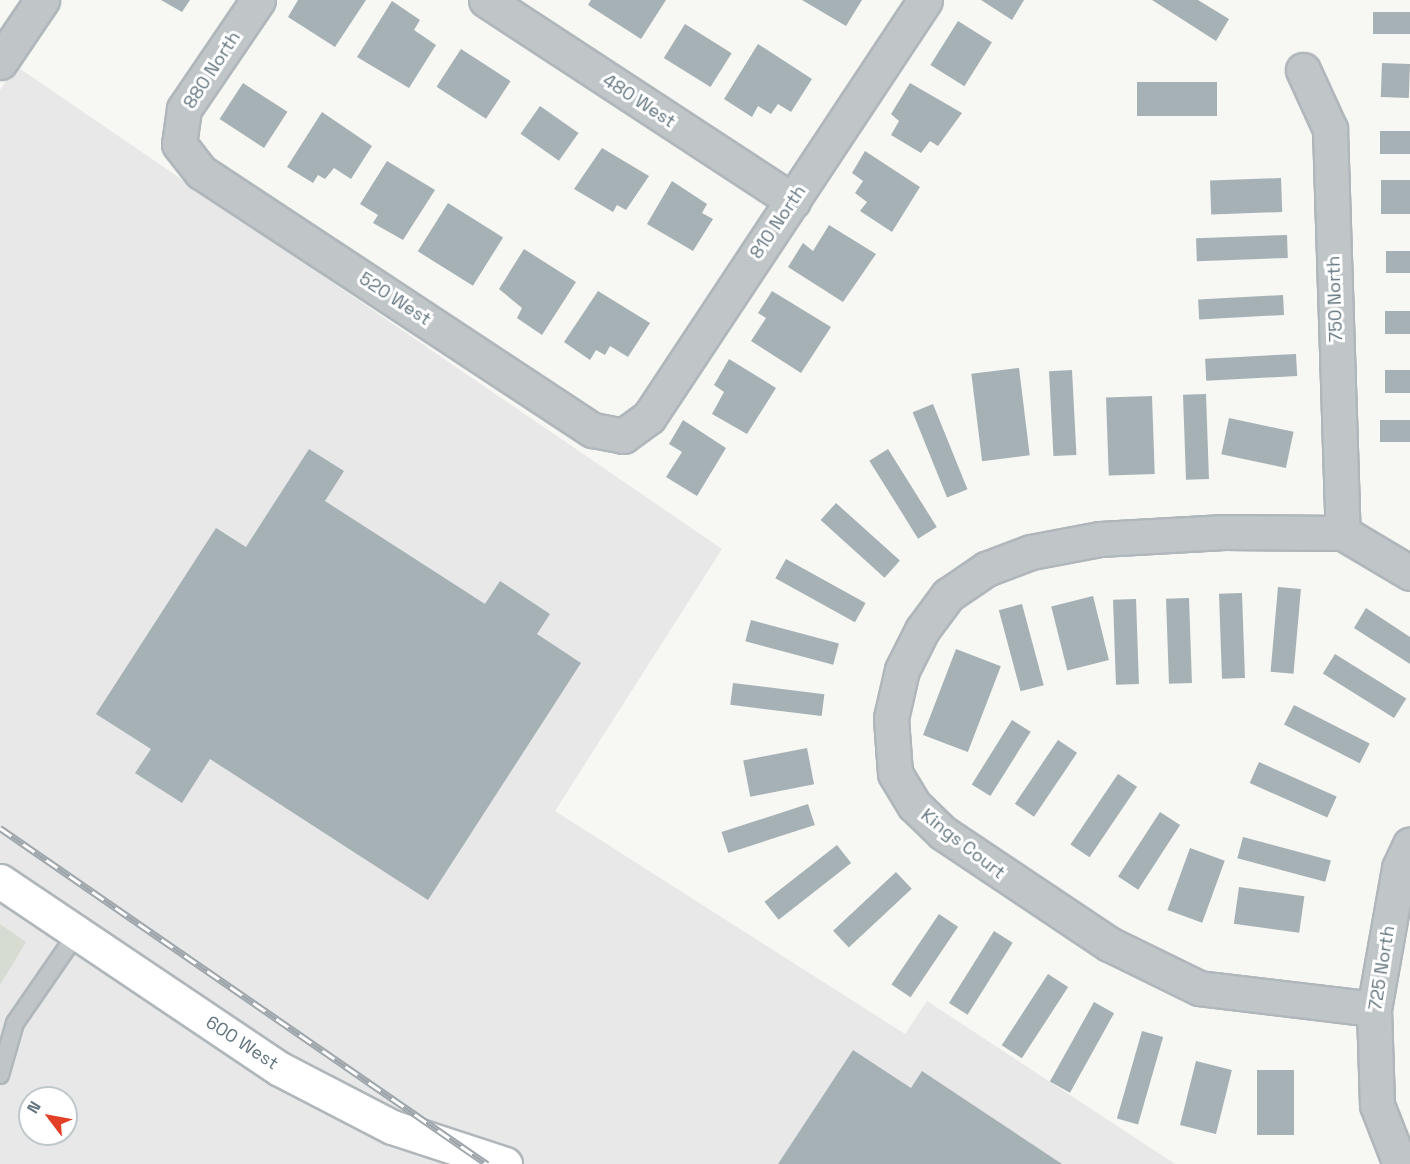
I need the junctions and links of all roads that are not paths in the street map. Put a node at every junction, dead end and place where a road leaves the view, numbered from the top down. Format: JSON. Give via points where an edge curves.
{"nodes":[{"id":1,"x":42,"y":0,"type":"edge"},
{"id":2,"x":258,"y":0,"type":"edge"},
{"id":3,"x":486,"y":0,"type":"edge"},
{"id":4,"x":924,"y":0,"type":"edge"},
{"id":5,"x":0,"y":62,"type":"edge"},
{"id":6,"x":1303,"y":70,"type":"dead end"},
{"id":7,"x":179,"y":144,"type":"joint"},
{"id":8,"x":793,"y":201,"type":"junction"},
{"id":9,"x":623,"y":435,"type":"joint"},
{"id":10,"x":1343,"y":533,"type":"junction"},
{"id":11,"x":1410,"y":573,"type":"edge"},
{"id":12,"x":1410,"y":843,"type":"edge"},
{"id":13,"x":0,"y":881,"type":"edge"},
{"id":14,"x":75,"y":936,"type":"junction"},
{"id":15,"x":1374,"y":1009,"type":"junction"},
{"id":16,"x":0,"y":1075,"type":"edge"},
{"id":17,"x":505,"y":1164,"type":"edge"},
{"id":18,"x":1400,"y":1164,"type":"edge"}],
"edges":[{"from":1,"to":5,"type":"street"},
{"from":2,"to":7,"type":"street","name":"880 North","via":[[184,109]]},
{"from":3,"to":8,"type":"street","name":"480 West"},
{"from":4,"to":8,"type":"street","name":"810 North"},
{"from":6,"to":10,"type":"street","name":"750 North","via":[[1330,129]]},
{"from":7,"to":9,"type":"street","name":"520 West","via":[[201,172],[573,417],[593,430]]},
{"from":8,"to":9,"type":"street","name":"810 North","via":[[649,417]]},
{"from":10,"to":11,"type":"street"},
{"from":10,"to":15,"type":"street","name":"Kings Court","via":[[1224,532],[1100,539],[1031,552],[986,568],[948,595],[921,630],[902,670],[891,718],[895,773],[914,805],[952,839],[1109,944],[1199,988]]},
{"from":12,"to":15,"type":"street","name":"725 North","via":[[1399,868]]},
{"from":13,"to":14,"type":"main road","name":"600 West"},
{"from":14,"to":16,"type":"lane","via":[[15,1023]]},
{"from":14,"to":17,"type":"main road","name":"600 West","via":[[280,1069],[392,1127]]},
{"from":15,"to":18,"type":"street","name":"725 North","via":[[1377,1105]]}]}
